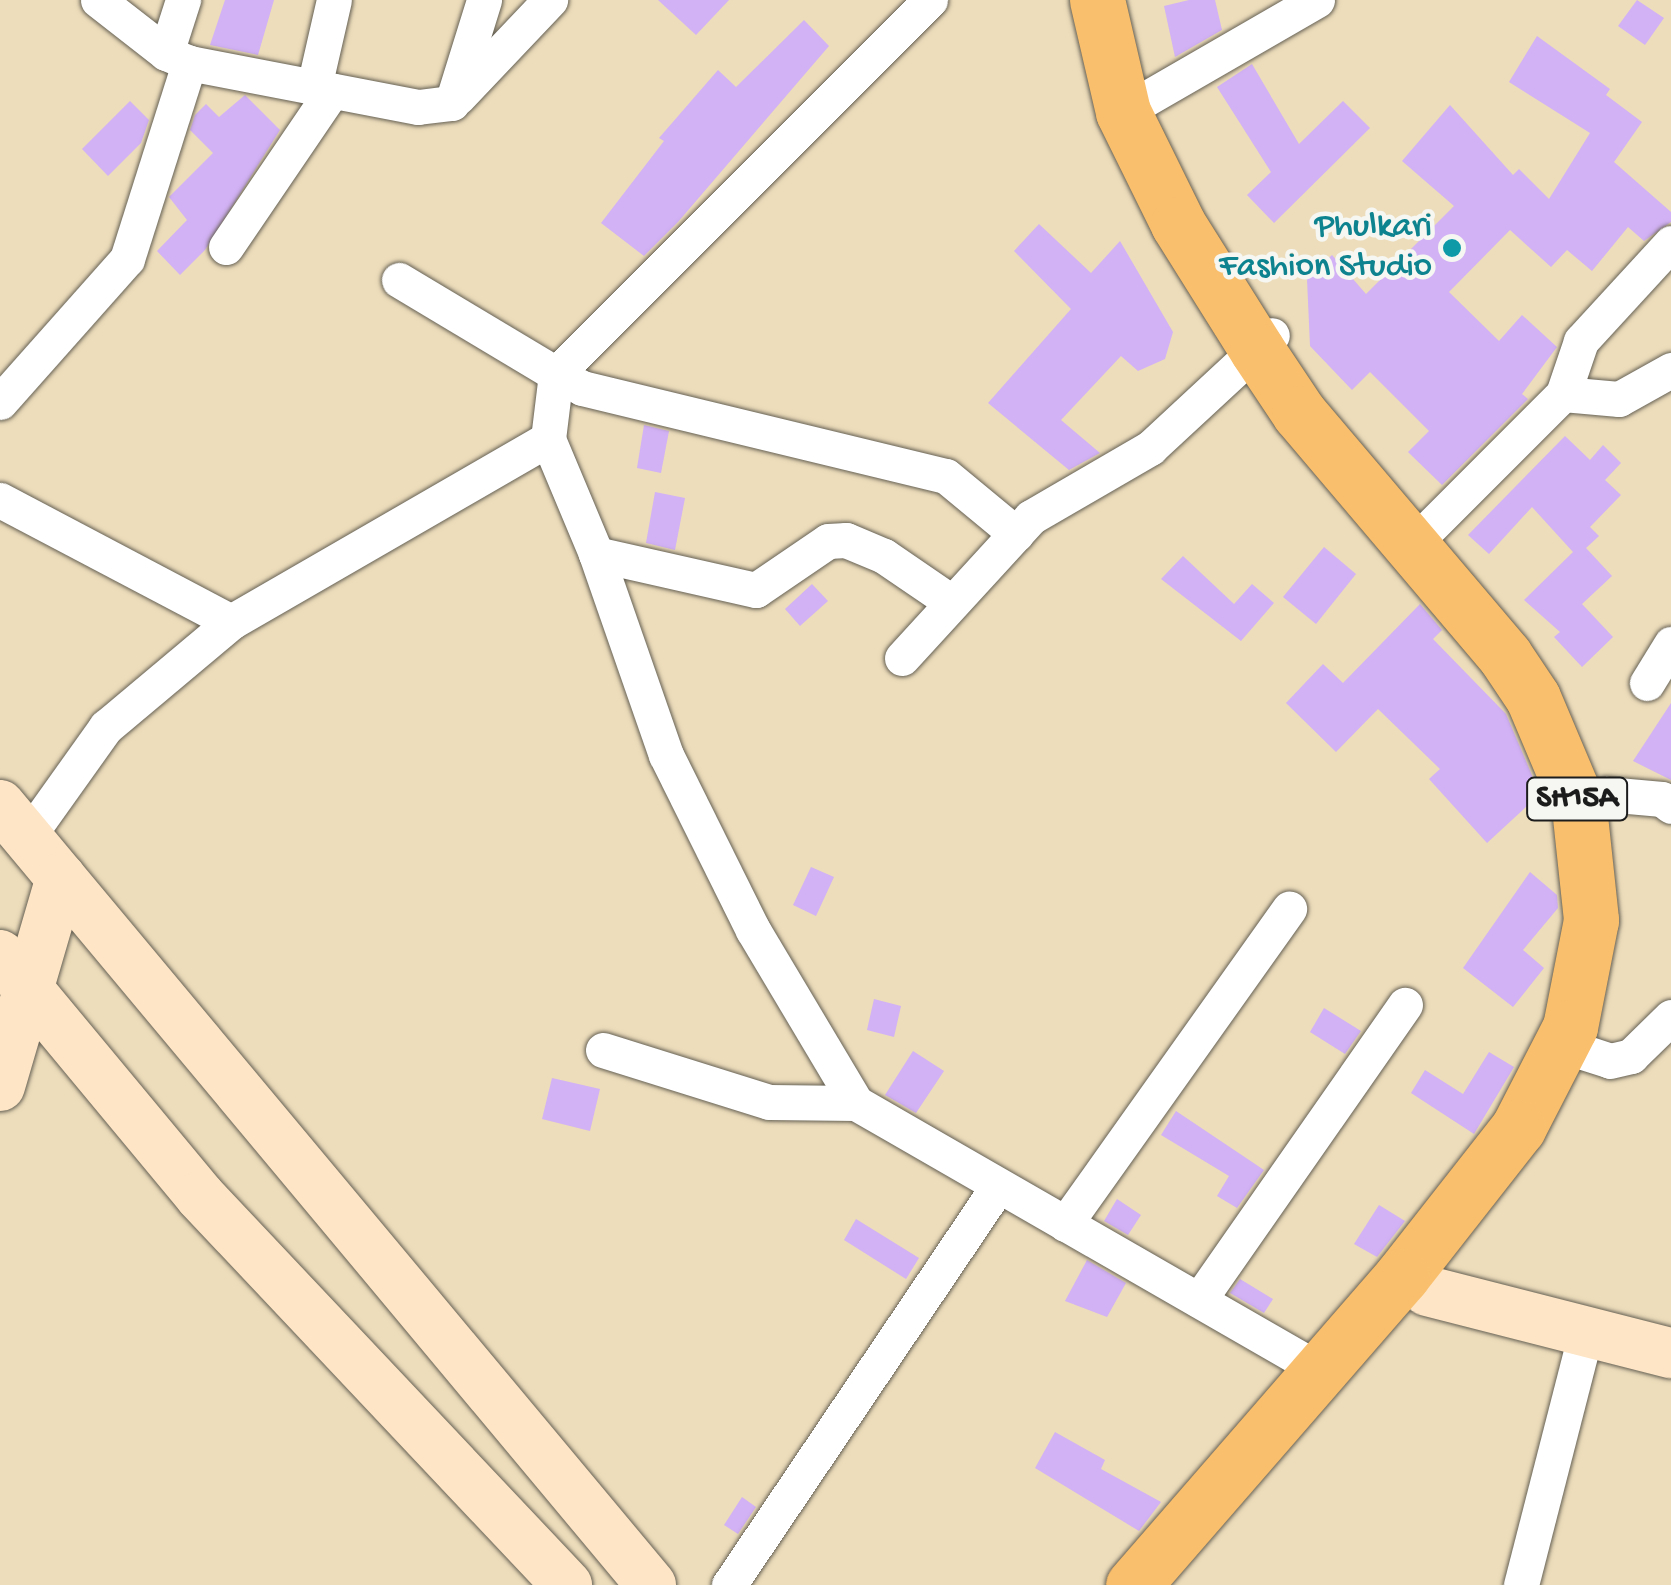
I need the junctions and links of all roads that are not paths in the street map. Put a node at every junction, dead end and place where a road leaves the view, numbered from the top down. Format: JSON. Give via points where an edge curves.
{"nodes":[{"id":1,"x":98,"y":0,"type":"edge"},
{"id":2,"x":183,"y":0,"type":"edge"},
{"id":3,"x":334,"y":0,"type":"edge"},
{"id":4,"x":484,"y":0,"type":"edge"},
{"id":5,"x":550,"y":0,"type":"edge"},
{"id":6,"x":930,"y":0,"type":"edge"},
{"id":7,"x":1098,"y":0,"type":"edge"},
{"id":8,"x":1123,"y":0,"type":"edge"},
{"id":9,"x":1317,"y":0,"type":"edge"},
{"id":10,"x":178,"y":58,"type":"junction"},
{"id":11,"x":323,"y":89,"type":"junction"},
{"id":12,"x":452,"y":103,"type":"junction"},
{"id":13,"x":1134,"y":106,"type":"junction"},
{"id":14,"x":1671,"y":242,"type":"edge"},
{"id":15,"x":226,"y":247,"type":"dead end"},
{"id":16,"x":399,"y":280,"type":"dead end"},
{"id":17,"x":1264,"y":342,"type":"junction"},
{"id":18,"x":1671,"y":370,"type":"edge"},
{"id":19,"x":556,"y":374,"type":"junction"},
{"id":20,"x":1563,"y":394,"type":"junction"},
{"id":21,"x":0,"y":402,"type":"edge"},
{"id":22,"x":548,"y":439,"type":"junction"},
{"id":23,"x":0,"y":500,"type":"edge"},
{"id":24,"x":1016,"y":534,"type":"junction"},
{"id":25,"x":1418,"y":538,"type":"junction"},
{"id":26,"x":596,"y":554,"type":"junction"},
{"id":27,"x":950,"y":602,"type":"junction"},
{"id":28,"x":232,"y":622,"type":"junction"},
{"id":29,"x":1671,"y":644,"type":"edge"},
{"id":30,"x":902,"y":658,"type":"dead end"},
{"id":31,"x":1647,"y":683,"type":"dead end"},
{"id":32,"x":1593,"y":801,"type":"junction"},
{"id":33,"x":1671,"y":806,"type":"edge"},
{"id":34,"x":13,"y":822,"type":"edge"},
{"id":35,"x":61,"y":878,"type":"junction"},
{"id":36,"x":1289,"y":908,"type":"dead end"},
{"id":37,"x":13,"y":971,"type":"edge"},
{"id":38,"x":1405,"y":1005,"type":"dead end"},
{"id":39,"x":1671,"y":1017,"type":"edge"},
{"id":40,"x":603,"y":1050,"type":"dead end"},
{"id":41,"x":1583,"y":1052,"type":"junction"},
{"id":42,"x":0,"y":1086,"type":"edge"},
{"id":43,"x":856,"y":1103,"type":"junction"},
{"id":44,"x":998,"y":1186,"type":"junction"},
{"id":45,"x":1064,"y":1224,"type":"junction"},
{"id":46,"x":1427,"y":1291,"type":"junction"},
{"id":47,"x":1199,"y":1300,"type":"junction"},
{"id":48,"x":1586,"y":1332,"type":"junction"},
{"id":49,"x":1671,"y":1353,"type":"edge"},
{"id":50,"x":1320,"y":1370,"type":"junction"},
{"id":51,"x":1224,"y":1498,"type":"junction"},
{"id":52,"x":568,"y":1585,"type":"edge"},
{"id":53,"x":651,"y":1585,"type":"edge"},
{"id":54,"x":729,"y":1585,"type":"edge"},
{"id":55,"x":1132,"y":1585,"type":"edge"},
{"id":56,"x":1164,"y":1585,"type":"edge"},
{"id":57,"x":1521,"y":1585,"type":"edge"}],
"edges":[{"from":1,"to":10,"type":"street"},
{"from":2,"to":10,"type":"street"},
{"from":3,"to":11,"type":"street"},
{"from":4,"to":12,"type":"street"},
{"from":5,"to":12,"type":"street"},
{"from":6,"to":19,"type":"street"},
{"from":7,"to":13,"type":"main road","number":"SH15A"},
{"from":8,"to":13,"type":"main road","number":"SH15A"},
{"from":9,"to":13,"type":"street"},
{"from":10,"to":11,"type":"street"},
{"from":10,"to":21,"type":"street","via":[[126,259]]},
{"from":11,"to":12,"type":"street","via":[[418,106]]},
{"from":11,"to":15,"type":"street"},
{"from":13,"to":17,"type":"main road","number":"SH15A","via":[[1178,224]]},
{"from":14,"to":20,"type":"street","via":[[1580,341]]},
{"from":16,"to":19,"type":"street"},
{"from":17,"to":24,"type":"street","via":[[1150,448],[1032,517]]},
{"from":17,"to":25,"type":"main road","number":"SH15A","via":[[1299,413]]},
{"from":18,"to":20,"type":"street","via":[[1619,399]]},
{"from":19,"to":22,"type":"street"},
{"from":19,"to":24,"type":"street","via":[[582,388],[946,476]]},
{"from":20,"to":25,"type":"street"},
{"from":22,"to":26,"type":"street"},
{"from":22,"to":28,"type":"street"},
{"from":23,"to":28,"type":"street"},
{"from":24,"to":27,"type":"street"},
{"from":25,"to":32,"type":"main road","number":"SH15A","via":[[1533,698]]},
{"from":26,"to":27,"type":"street","via":[[756,590],[828,540],[846,540],[884,556]]},
{"from":26,"to":43,"type":"street","via":[[666,755],[752,930]]},
{"from":27,"to":30,"type":"street"},
{"from":28,"to":34,"type":"street","via":[[106,727]]},
{"from":29,"to":31,"type":"street"},
{"from":32,"to":33,"type":"street","via":[[1662,798]]},
{"from":32,"to":41,"type":"main road","number":"SH15A","via":[[1613,904]]},
{"from":32,"to":50,"type":"main road","number":"SH15A","via":[[1584,976],[1551,1073],[1470,1194]]},
{"from":34,"to":35,"type":"street"},
{"from":35,"to":37,"type":"street"},
{"from":35,"to":53,"type":"street"},
{"from":36,"to":45,"type":"street"},
{"from":37,"to":42,"type":"street"},
{"from":37,"to":52,"type":"street","via":[[200,1196]]},
{"from":38,"to":47,"type":"street"},
{"from":39,"to":41,"type":"street","via":[[1631,1056],[1610,1060]]},
{"from":40,"to":43,"type":"street","via":[[768,1102]]},
{"from":41,"to":46,"type":"main road","number":"SH15A","via":[[1536,1143]]},
{"from":43,"to":44,"type":"street"},
{"from":44,"to":45,"type":"street"},
{"from":44,"to":54,"type":"street"},
{"from":45,"to":47,"type":"street"},
{"from":46,"to":48,"type":"street"},
{"from":46,"to":51,"type":"main road","number":"SH15A"},
{"from":47,"to":50,"type":"street"},
{"from":48,"to":49,"type":"street"},
{"from":48,"to":57,"type":"street"},
{"from":50,"to":51,"type":"main road","number":"SH15A"},
{"from":51,"to":55,"type":"main road","number":"SH15A"},
{"from":51,"to":56,"type":"main road","number":"SH15A"}]}
